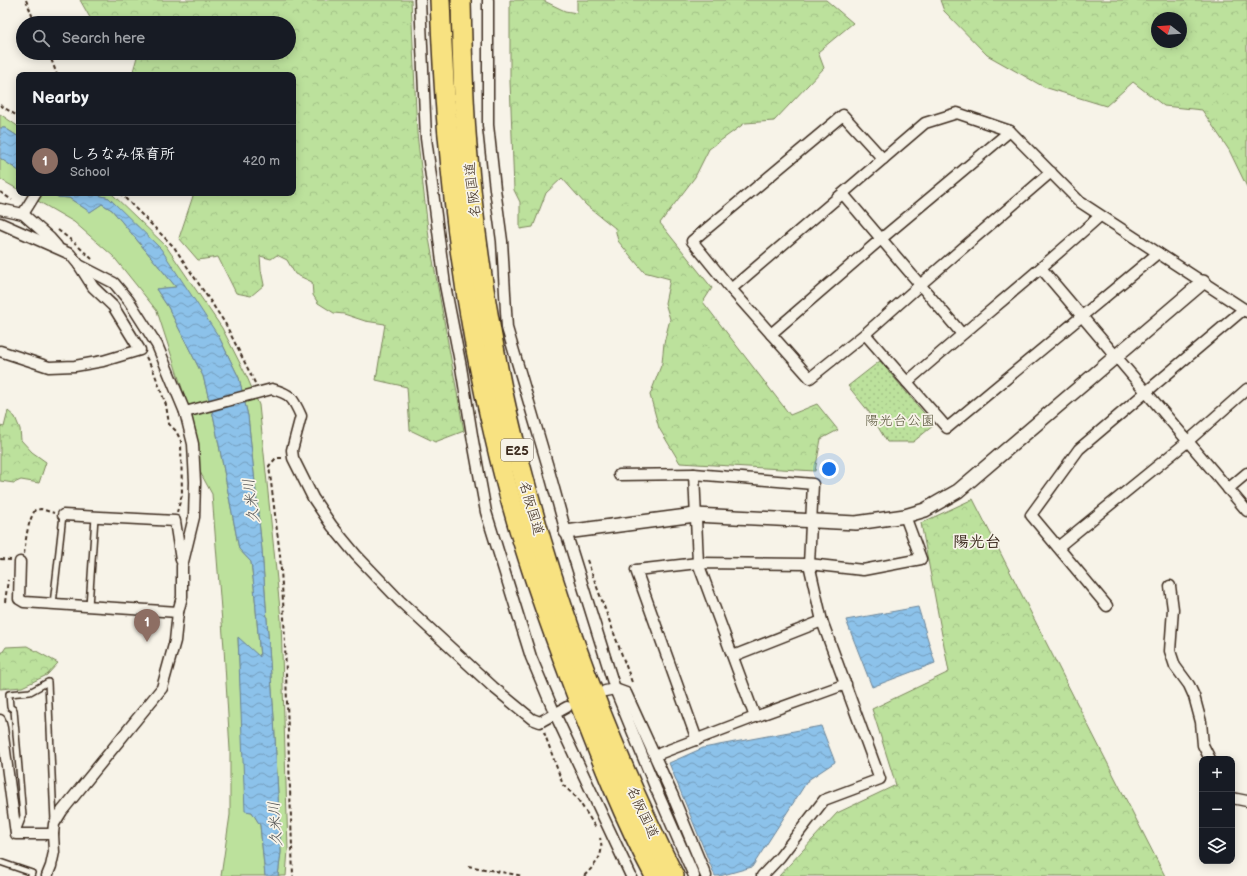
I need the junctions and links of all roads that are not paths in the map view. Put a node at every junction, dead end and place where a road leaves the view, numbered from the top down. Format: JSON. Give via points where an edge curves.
{"nodes":[{"id":1,"x":420,"y":0,"type":"edge"},
{"id":2,"x":440,"y":0,"type":"edge"},
{"id":3,"x":461,"y":0,"type":"edge"},
{"id":4,"x":467,"y":0,"type":"edge"},
{"id":5,"x":488,"y":0,"type":"edge"},
{"id":6,"x":1010,"y":131,"type":"junction"},
{"id":7,"x":467,"y":146,"type":"junction"},
{"id":8,"x":883,"y":159,"type":"junction"},
{"id":9,"x":1051,"y":172,"type":"junction"},
{"id":10,"x":843,"y":194,"type":"junction"},
{"id":11,"x":34,"y":197,"type":"edge"},
{"id":12,"x":0,"y":209,"type":"edge"},
{"id":13,"x":23,"y":214,"type":"junction"},
{"id":14,"x":1100,"y":216,"type":"junction"},
{"id":15,"x":1,"y":227,"type":"edge"},
{"id":16,"x":881,"y":239,"type":"junction"},
{"id":17,"x":59,"y":249,"type":"junction"},
{"id":18,"x":1158,"y":253,"type":"junction"},
{"id":19,"x":80,"y":264,"type":"junction"},
{"id":20,"x":1041,"y":268,"type":"junction"},
{"id":21,"x":1203,"y":282,"type":"junction"},
{"id":22,"x":920,"y":285,"type":"junction"},
{"id":23,"x":731,"y":289,"type":"junction"},
{"id":24,"x":1245,"y":310,"type":"edge"},
{"id":25,"x":1082,"y":317,"type":"junction"},
{"id":26,"x":771,"y":334,"type":"junction"},
{"id":27,"x":865,"y":334,"type":"junction"},
{"id":28,"x":962,"y":334,"type":"junction"},
{"id":29,"x":0,"y":351,"type":"edge"},
{"id":30,"x":1116,"y":357,"type":"junction"},
{"id":31,"x":907,"y":382,"type":"junction"},
{"id":32,"x":1247,"y":389,"type":"edge"},
{"id":33,"x":1146,"y":393,"type":"junction"},
{"id":34,"x":185,"y":412,"type":"junction"},
{"id":35,"x":1187,"y":442,"type":"junction"},
{"id":36,"x":1247,"y":473,"type":"edge"},
{"id":37,"x":694,"y":474,"type":"junction"},
{"id":38,"x":619,"y":475,"type":"dead end"},
{"id":39,"x":1228,"y":489,"type":"junction"},
{"id":40,"x":1247,"y":511,"type":"edge"},
{"id":41,"x":63,"y":515,"type":"joint"},
{"id":42,"x":695,"y":515,"type":"junction"},
{"id":43,"x":905,"y":516,"type":"junction"},
{"id":44,"x":95,"y":517,"type":"junction"},
{"id":45,"x":810,"y":520,"type":"junction"},
{"id":46,"x":566,"y":532,"type":"junction"},
{"id":47,"x":1058,"y":547,"type":"junction"},
{"id":48,"x":20,"y":562,"type":"road end"},
{"id":49,"x":698,"y":563,"type":"junction"},
{"id":50,"x":809,"y":564,"type":"junction"},
{"id":51,"x":182,"y":566,"type":"junction"},
{"id":52,"x":1170,"y":586,"type":"dead end"},
{"id":53,"x":53,"y":604,"type":"junction"},
{"id":54,"x":89,"y":606,"type":"junction"},
{"id":55,"x":1107,"y":606,"type":"dead end"},
{"id":56,"x":178,"y":612,"type":"junction"},
{"id":57,"x":822,"y":621,"type":"junction"},
{"id":58,"x":733,"y":656,"type":"junction"},
{"id":59,"x":846,"y":684,"type":"junction"},
{"id":60,"x":610,"y":690,"type":"junction"},
{"id":61,"x":567,"y":707,"type":"dead end"},
{"id":62,"x":555,"y":714,"type":"junction"},
{"id":63,"x":755,"y":717,"type":"junction"},
{"id":64,"x":0,"y":720,"type":"edge"},
{"id":65,"x":587,"y":722,"type":"junction"},
{"id":66,"x":697,"y":740,"type":"junction"},
{"id":67,"x":661,"y":754,"type":"dead end"},
{"id":68,"x":1208,"y":756,"type":"edge"},
{"id":69,"x":1235,"y":799,"type":"edge"},
{"id":70,"x":1247,"y":801,"type":"edge"},
{"id":71,"x":53,"y":829,"type":"junction"},
{"id":72,"x":16,"y":834,"type":"junction"},
{"id":73,"x":0,"y":862,"type":"edge"},
{"id":74,"x":31,"y":876,"type":"edge"},
{"id":75,"x":47,"y":876,"type":"edge"},
{"id":76,"x":631,"y":876,"type":"edge"},
{"id":77,"x":649,"y":876,"type":"edge"},
{"id":78,"x":655,"y":876,"type":"edge"},
{"id":79,"x":674,"y":876,"type":"edge"},
{"id":80,"x":694,"y":876,"type":"edge"},
{"id":81,"x":706,"y":876,"type":"edge"},
{"id":82,"x":762,"y":876,"type":"edge"}],
"edges":[{"from":1,"to":62,"type":"street","via":[[426,138],[445,285],[485,505],[532,657]]},
{"from":2,"to":65,"type":"highway","name":"名阪国道","number":"E25","via":[[448,146],[456,215],[466,290],[492,424],[514,512],[532,570]]},
{"from":3,"to":7,"type":"highway","name":"名阪国道","number":"E25"},
{"from":4,"to":7,"type":"highway"},
{"from":5,"to":46,"type":"street","via":[[488,125],[502,241],[507,328]]},
{"from":6,"to":8,"type":"street","via":[[957,113],[925,123]]},
{"from":6,"to":9,"type":"street"},
{"from":6,"to":16,"type":"street"},
{"from":7,"to":79,"type":"highway","name":"名阪国道","number":"E25","via":[[474,217],[497,364],[531,506],[554,584],[604,720],[629,781]]},
{"from":8,"to":10,"type":"street"},
{"from":8,"to":23,"type":"street","via":[[843,115],[692,242]]},
{"from":9,"to":14,"type":"street","via":[[1080,202]]},
{"from":9,"to":22,"type":"street"},
{"from":10,"to":16,"type":"street"},
{"from":10,"to":23,"type":"street"},
{"from":11,"to":13,"type":"street"},
{"from":12,"to":13,"type":"street"},
{"from":13,"to":17,"type":"street"},
{"from":14,"to":18,"type":"street"},
{"from":14,"to":20,"type":"street"},
{"from":15,"to":17,"type":"street"},
{"from":16,"to":22,"type":"street"},
{"from":16,"to":26,"type":"street"},
{"from":17,"to":19,"type":"street","via":[[70,254]]},
{"from":18,"to":21,"type":"street"},
{"from":18,"to":25,"type":"street"},
{"from":19,"to":29,"type":"street","via":[[93,287],[113,306],[140,350],[103,361],[49,367]]},
{"from":19,"to":34,"type":"street","via":[[114,284],[129,301],[157,345]]},
{"from":20,"to":25,"type":"street"},
{"from":20,"to":28,"type":"street"},
{"from":21,"to":24,"type":"street"},
{"from":21,"to":30,"type":"street"},
{"from":22,"to":27,"type":"street"},
{"from":22,"to":28,"type":"street"},
{"from":23,"to":26,"type":"street"},
{"from":24,"to":33,"type":"street"},
{"from":25,"to":30,"type":"street"},
{"from":25,"to":31,"type":"street","via":[[947,428]]},
{"from":26,"to":27,"type":"street","via":[[810,378]]},
{"from":27,"to":31,"type":"street"},
{"from":28,"to":31,"type":"street"},
{"from":30,"to":33,"type":"street"},
{"from":30,"to":43,"type":"street","via":[[958,491],[925,510]]},
{"from":32,"to":35,"type":"street"},
{"from":33,"to":35,"type":"street"},
{"from":33,"to":47,"type":"street","via":[[1079,449],[1031,515]]},
{"from":34,"to":51,"type":"street","via":[[193,444],[195,482],[194,517]]},
{"from":34,"to":62,"type":"street","via":[[272,389],[285,392],[294,401],[301,416],[292,450],[293,458],[313,498],[356,555],[493,687],[532,719],[540,722]]},
{"from":35,"to":39,"type":"street"},
{"from":35,"to":47,"type":"street"},
{"from":36,"to":39,"type":"street"},
{"from":37,"to":38,"type":"street"},
{"from":37,"to":42,"type":"street"},
{"from":37,"to":45,"type":"street","via":[[813,484]]},
{"from":39,"to":40,"type":"street"},
{"from":41,"to":44,"type":"street"},
{"from":41,"to":53,"type":"lane"},
{"from":42,"to":45,"type":"street"},
{"from":42,"to":46,"type":"street"},
{"from":42,"to":49,"type":"street"},
{"from":43,"to":45,"type":"street","via":[[856,523]]},
{"from":43,"to":50,"type":"street","via":[[922,560],[864,570]]},
{"from":44,"to":51,"type":"street","via":[[175,521]]},
{"from":44,"to":54,"type":"lane"},
{"from":45,"to":50,"type":"street"},
{"from":46,"to":60,"type":"street"},
{"from":47,"to":55,"type":"street"},
{"from":48,"to":53,"type":"street","via":[[18,598],[24,602]]},
{"from":49,"to":50,"type":"street"},
{"from":49,"to":58,"type":"street"},
{"from":49,"to":66,"type":"street","via":[[636,570]]},
{"from":50,"to":57,"type":"street"},
{"from":51,"to":56,"type":"street","via":[[182,597]]},
{"from":52,"to":68,"type":"street","via":[[1173,609],[1170,651],[1175,666],[1194,696],[1201,722],[1203,746]]},
{"from":53,"to":54,"type":"street"},
{"from":54,"to":56,"type":"street"},
{"from":56,"to":71,"type":"street","via":[[174,641],[162,688],[79,789],[62,811]]},
{"from":57,"to":58,"type":"street"},
{"from":57,"to":59,"type":"street"},
{"from":58,"to":63,"type":"street"},
{"from":59,"to":63,"type":"street"},
{"from":59,"to":82,"type":"street","via":[[880,779],[824,800]]},
{"from":60,"to":80,"type":"street"},
{"from":60,"to":81,"type":"street","via":[[626,693]]},
{"from":61,"to":62,"type":"street"},
{"from":62,"to":76,"type":"street"},
{"from":63,"to":66,"type":"street"},
{"from":64,"to":72,"type":"street"},
{"from":65,"to":77,"type":"highway","via":[[605,778]]},
{"from":65,"to":78,"type":"highway","name":"名阪国道","number":"E25","via":[[614,790]]},
{"from":66,"to":67,"type":"street"},
{"from":69,"to":70,"type":"street"},
{"from":71,"to":72,"type":"street"},
{"from":71,"to":72,"type":"lane","via":[[48,682],[30,692],[9,694],[10,707],[14,710],[22,816]]},
{"from":71,"to":75,"type":"street","via":[[54,852]]},
{"from":73,"to":74,"type":"lane","via":[[32,874]]}]}
